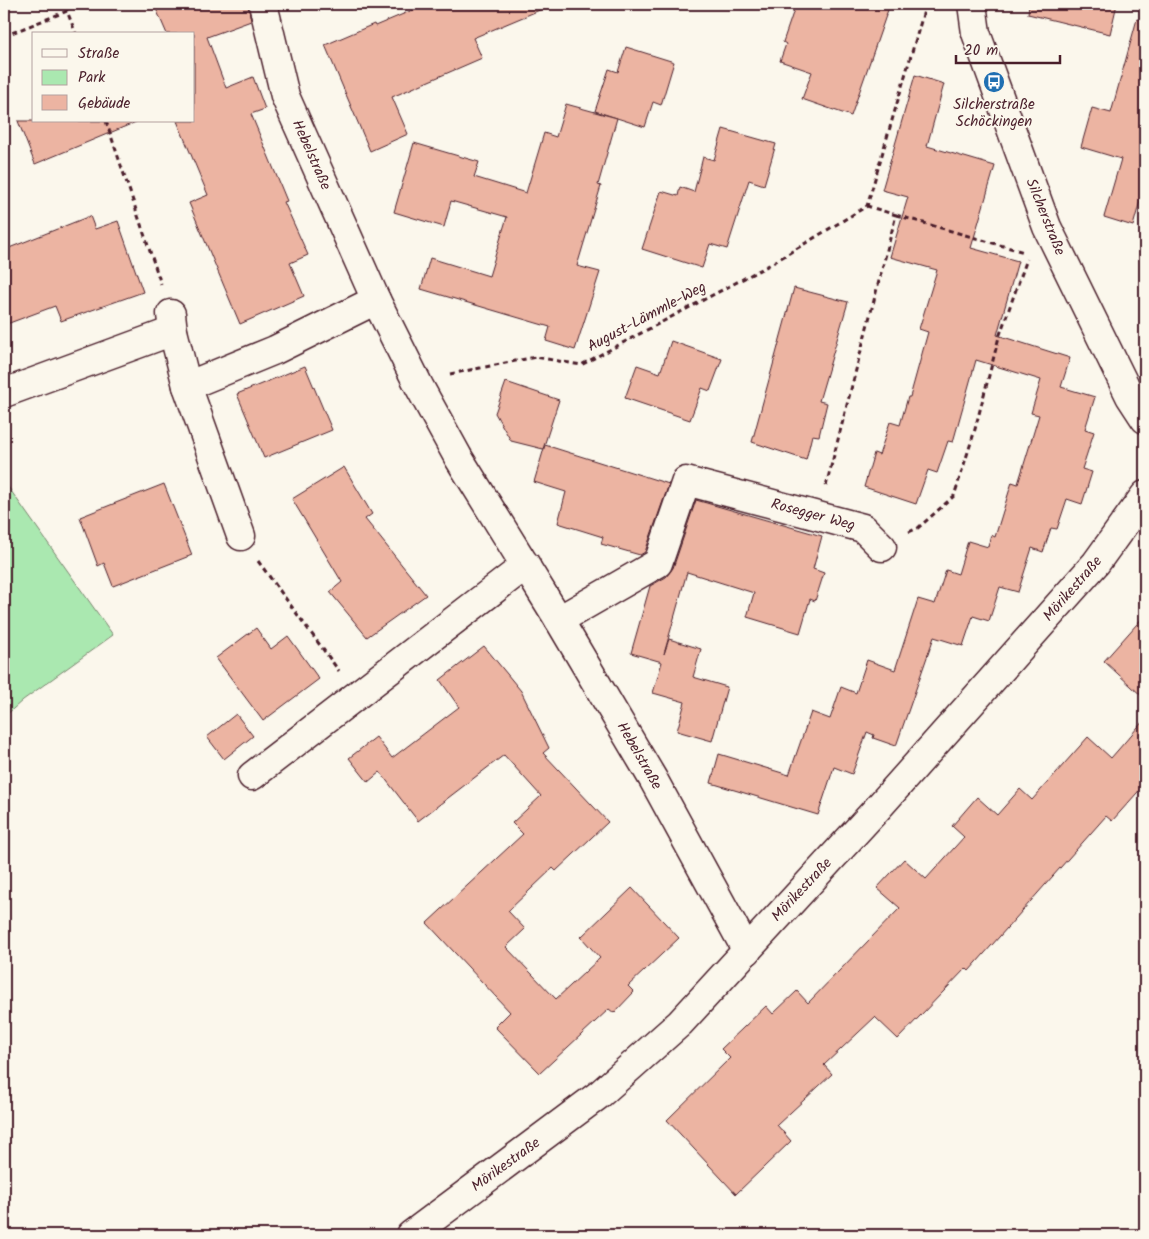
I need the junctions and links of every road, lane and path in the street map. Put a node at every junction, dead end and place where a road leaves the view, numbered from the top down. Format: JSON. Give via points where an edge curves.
{"nodes":[{"id":1,"x":263,"y":4,"type":"edge"},
{"id":2,"x":926,"y":4,"type":"edge"},
{"id":3,"x":972,"y":4,"type":"edge"},
{"id":4,"x":75,"y":32,"type":"edge"},
{"id":5,"x":4,"y":36,"type":"edge"},
{"id":6,"x":106,"y":122,"type":"edge"},
{"id":7,"x":868,"y":206,"type":"junction"},
{"id":8,"x":896,"y":215,"type":"junction"},
{"id":9,"x":376,"y":300,"type":"junction"},
{"id":10,"x":172,"y":323,"type":"junction"},
{"id":11,"x":187,"y":386,"type":"junction"},
{"id":12,"x":419,"y":386,"type":"junction"},
{"id":13,"x":4,"y":393,"type":"edge"},
{"id":14,"x":1145,"y":419,"type":"edge"},
{"id":15,"x":1145,"y":495,"type":"edge"},
{"id":16,"x":818,"y":516,"type":"junction"},
{"id":17,"x":240,"y":536,"type":"joint"},
{"id":18,"x":882,"y":547,"type":"joint"},
{"id":19,"x":526,"y":565,"type":"junction"},
{"id":20,"x":559,"y":620,"type":"junction"},
{"id":21,"x":356,"y":696,"type":"junction"},
{"id":22,"x":252,"y":776,"type":"dead end"},
{"id":23,"x":747,"y":950,"type":"junction"},
{"id":24,"x":410,"y":1235,"type":"edge"}],
"edges":[{"from":1,"to":9,"type":"street","name":"Hebelstraße","via":[[285,96]]},
{"from":2,"to":7,"type":"path"},
{"from":3,"to":14,"type":"street","name":"Silcherstraße","via":[[976,34],[1047,228],[1130,396]]},
{"from":4,"to":5,"type":"path","via":[[67,11]]},
{"from":6,"to":10,"type":"path"},
{"from":7,"to":8,"type":"path"},
{"from":7,"to":12,"type":"path","name":"August-Lämmle-Weg","via":[[771,264],[581,365],[536,357],[449,374]]},
{"from":8,"to":16,"type":"path"},
{"from":8,"to":18,"type":"path","via":[[1029,253],[999,337],[954,496],[918,528]]},
{"from":9,"to":11,"type":"street","via":[[275,350]]},
{"from":9,"to":12,"type":"street","name":"Hebelstraße"},
{"from":10,"to":11,"type":"street"},
{"from":10,"to":13,"type":"street"},
{"from":11,"to":17,"type":"street"},
{"from":12,"to":19,"type":"street","name":"Hebelstraße"},
{"from":15,"to":23,"type":"street","name":"Mörikestraße","via":[[1096,563]]},
{"from":16,"to":18,"type":"street","name":"Rosegger Weg","via":[[863,528]]},
{"from":16,"to":20,"type":"street","name":"Rosegger Weg","via":[[686,481],[658,563]]},
{"from":17,"to":21,"type":"path"},
{"from":19,"to":20,"type":"street","name":"Hebelstraße"},
{"from":19,"to":21,"type":"street"},
{"from":20,"to":23,"type":"street","name":"Hebelstraße","via":[[654,779]]},
{"from":21,"to":22,"type":"street"},
{"from":23,"to":24,"type":"street","name":"Mörikestraße","via":[[680,1022],[600,1094]]}]}
